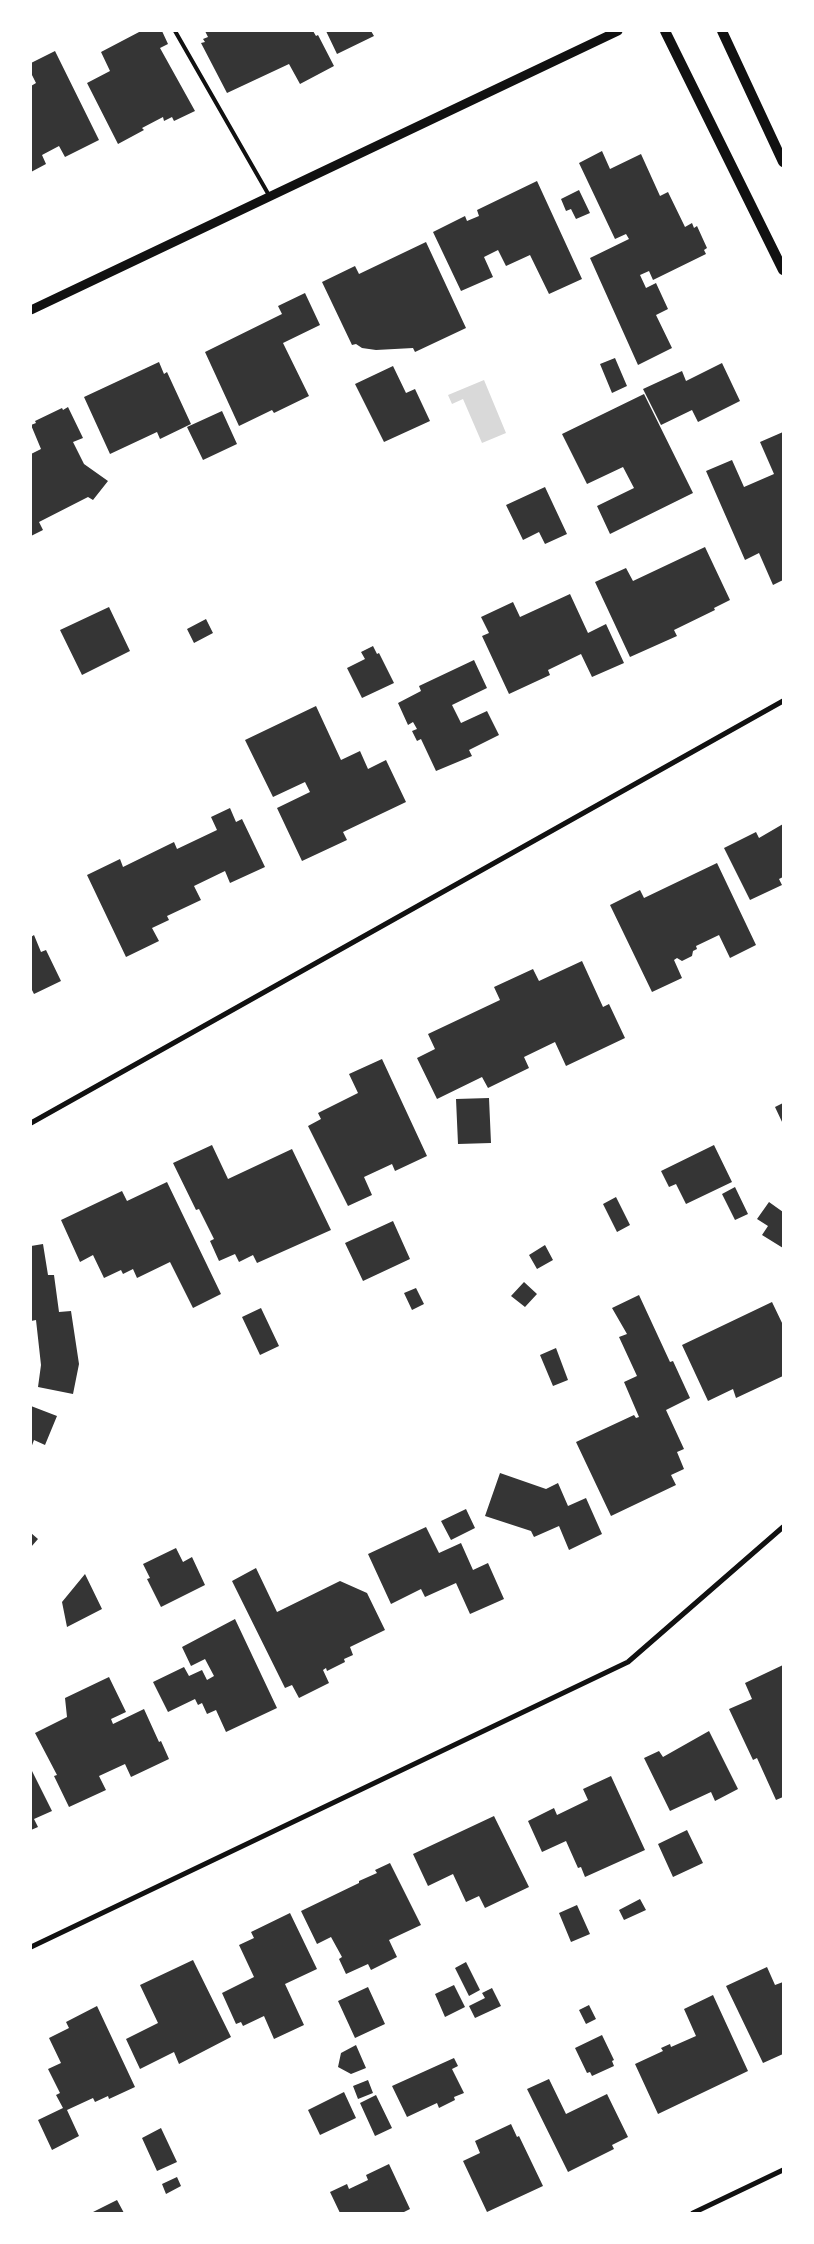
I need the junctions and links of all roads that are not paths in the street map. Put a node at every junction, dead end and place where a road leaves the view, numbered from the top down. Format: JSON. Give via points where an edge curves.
{"nodes":[{"id":1,"x":175,"y":31,"type":"edge"},
{"id":2,"x":618,"y":31,"type":"edge"},
{"id":3,"x":665,"y":31,"type":"edge"},
{"id":4,"x":722,"y":31,"type":"edge"},
{"id":5,"x":783,"y":162,"type":"edge"},
{"id":6,"x":270,"y":196,"type":"junction"},
{"id":7,"x":783,"y":270,"type":"edge"},
{"id":8,"x":31,"y":310,"type":"edge"},
{"id":9,"x":783,"y":701,"type":"edge"},
{"id":10,"x":31,"y":1123,"type":"edge"},
{"id":11,"x":783,"y":1527,"type":"edge"},
{"id":12,"x":31,"y":1946,"type":"edge"},
{"id":13,"x":783,"y":2170,"type":"edge"},
{"id":14,"x":693,"y":2213,"type":"edge"}],
"edges":[{"from":1,"to":6,"type":"lane"},
{"from":2,"to":6,"type":"street"},
{"from":3,"to":7,"type":"main road"},
{"from":4,"to":5,"type":"main road"},
{"from":6,"to":8,"type":"street"},
{"from":9,"to":10,"type":"street"},
{"from":11,"to":12,"type":"street","via":[[628,1662]]},
{"from":13,"to":14,"type":"street"}]}
